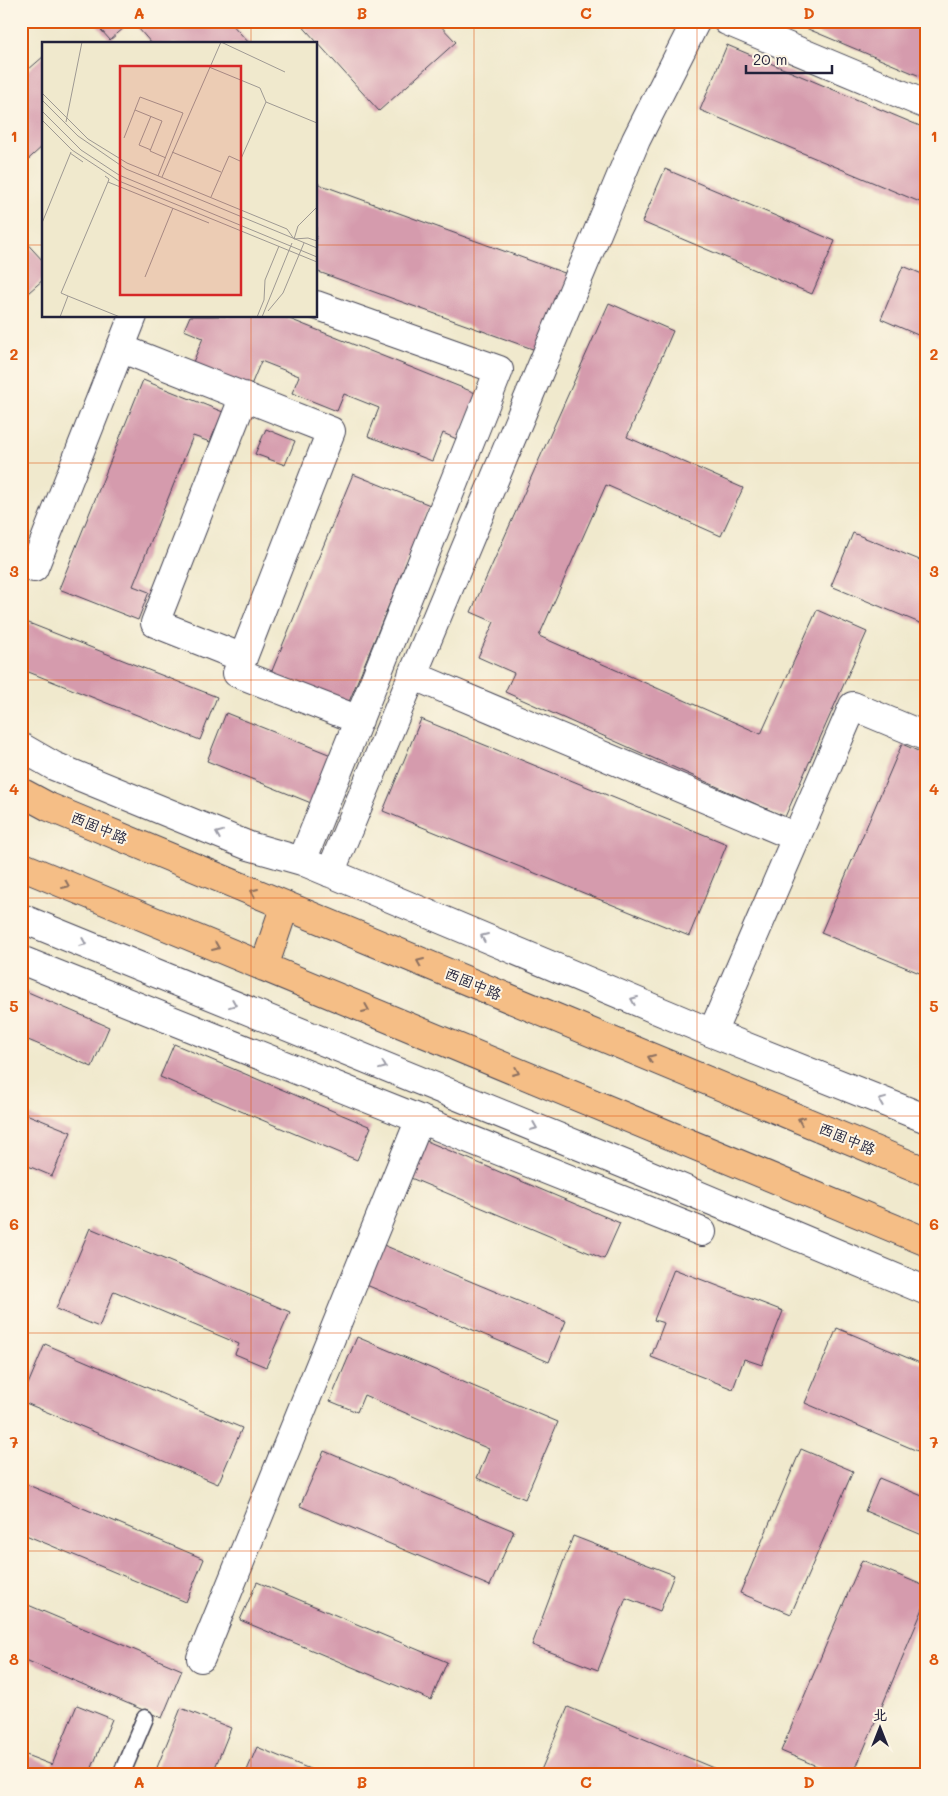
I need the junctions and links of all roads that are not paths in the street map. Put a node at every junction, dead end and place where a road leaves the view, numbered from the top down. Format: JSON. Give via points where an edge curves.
{"nodes":[{"id":1,"x":696,"y":21,"type":"edge"},
{"id":2,"x":727,"y":21,"type":"edge"},
{"id":3,"x":927,"y":105,"type":"edge"},
{"id":4,"x":318,"y":306,"type":"edge"},
{"id":5,"x":132,"y":318,"type":"edge"},
{"id":6,"x":120,"y":348,"type":"junction"},
{"id":7,"x":244,"y":396,"type":"junction"},
{"id":8,"x":34,"y":568,"type":"dead end"},
{"id":9,"x":243,"y":658,"type":"junction"},
{"id":10,"x":412,"y":676,"type":"junction"},
{"id":11,"x":359,"y":720,"type":"junction"},
{"id":12,"x":927,"y":737,"type":"edge"},
{"id":13,"x":21,"y":747,"type":"edge"},
{"id":14,"x":21,"y":792,"type":"edge"},
{"id":15,"x":796,"y":837,"type":"junction"},
{"id":16,"x":302,"y":861,"type":"junction"},
{"id":17,"x":21,"y":866,"type":"edge"},
{"id":18,"x":330,"y":873,"type":"junction"},
{"id":19,"x":285,"y":905,"type":"junction"},
{"id":20,"x":21,"y":918,"type":"edge"},
{"id":21,"x":21,"y":960,"type":"edge"},
{"id":22,"x":264,"y":967,"type":"junction"},
{"id":23,"x":712,"y":1033,"type":"junction"},
{"id":24,"x":420,"y":1119,"type":"junction"},
{"id":25,"x":927,"y":1120,"type":"edge"},
{"id":26,"x":927,"y":1172,"type":"edge"},
{"id":27,"x":702,"y":1232,"type":"dead end"},
{"id":28,"x":927,"y":1242,"type":"edge"},
{"id":29,"x":927,"y":1291,"type":"edge"},
{"id":30,"x":201,"y":1658,"type":"dead end"},
{"id":31,"x":145,"y":1718,"type":"dead end"},
{"id":32,"x":121,"y":1775,"type":"edge"}],
"edges":[{"from":1,"to":10,"type":"street","via":[[636,140]]},
{"from":2,"to":3,"type":"street"},
{"from":4,"to":11,"type":"street","via":[[499,370]]},
{"from":5,"to":6,"type":"street"},
{"from":6,"to":7,"type":"street"},
{"from":6,"to":8,"type":"street"},
{"from":7,"to":9,"type":"street","via":[[155,623]]},
{"from":7,"to":9,"type":"street","via":[[332,431]]},
{"from":9,"to":11,"type":"street","via":[[237,673]]},
{"from":10,"to":15,"type":"street"},
{"from":10,"to":18,"type":"street"},
{"from":11,"to":16,"type":"street"},
{"from":12,"to":15,"type":"street","via":[[853,706]]},
{"from":16,"to":13,"type":"street","one_way":true,"via":[[249,846],[54,766]]},
{"from":19,"to":14,"type":"main road","name":"西固中路","one_way":true,"via":[[49,807]]},
{"from":15,"to":23,"type":"street"},
{"from":16,"to":18,"type":"street"},
{"from":17,"to":22,"type":"main road","one_way":true},
{"from":23,"to":18,"type":"street","one_way":true},
{"from":19,"to":22,"type":"main road"},
{"from":26,"to":19,"type":"main road","name":"西固中路","one_way":true},
{"from":20,"to":29,"type":"street","one_way":true},
{"from":21,"to":24,"type":"street"},
{"from":22,"to":28,"type":"main road","one_way":true},
{"from":25,"to":23,"type":"street","one_way":true},
{"from":24,"to":27,"type":"street"},
{"from":24,"to":30,"type":"street"},
{"from":31,"to":32,"type":"lane"}]}
